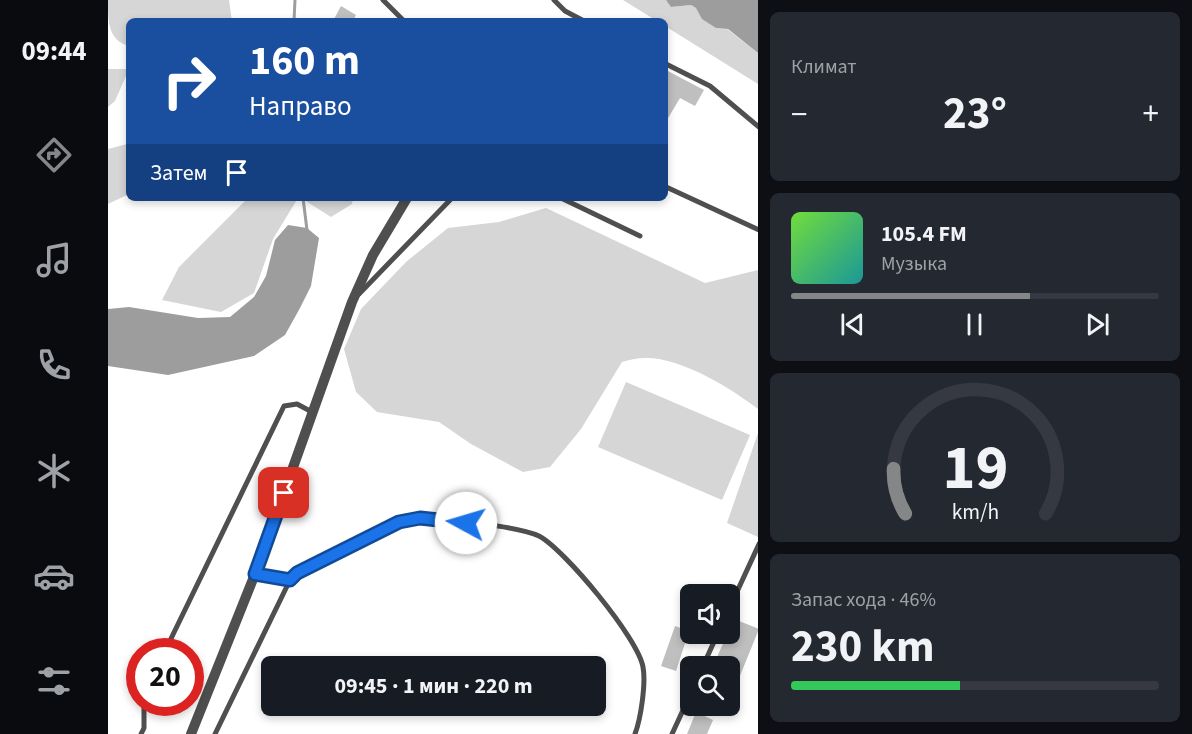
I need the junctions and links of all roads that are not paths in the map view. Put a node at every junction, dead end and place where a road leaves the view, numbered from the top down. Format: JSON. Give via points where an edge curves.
{"nodes":[{"id":1,"x":383,"y":0,"type":"edge"},
{"id":2,"x":554,"y":0,"type":"edge"},
{"id":3,"x":401,"y":18,"type":"edge"},
{"id":4,"x":579,"y":18,"type":"edge"},
{"id":5,"x":668,"y":65,"type":"edge"},
{"id":6,"x":758,"y":126,"type":"edge"},
{"id":7,"x":668,"y":188,"type":"edge"},
{"id":8,"x":405,"y":201,"type":"edge"},
{"id":9,"x":449,"y":201,"type":"edge"},
{"id":10,"x":567,"y":201,"type":"edge"},
{"id":11,"x":758,"y":230,"type":"edge"},
{"id":12,"x":640,"y":236,"type":"dead end"},
{"id":13,"x":352,"y":302,"type":"junction"},
{"id":14,"x":312,"y":412,"type":"junction"},
{"id":15,"x":758,"y":546,"type":"edge"},
{"id":16,"x":255,"y":574,"type":"junction"},
{"id":17,"x":290,"y":580,"type":"junction"},
{"id":18,"x":740,"y":585,"type":"edge"},
{"id":19,"x":171,"y":638,"type":"edge"},
{"id":20,"x":144,"y":716,"type":"edge"},
{"id":21,"x":680,"y":716,"type":"edge"},
{"id":22,"x":141,"y":734,"type":"edge"},
{"id":23,"x":190,"y":734,"type":"edge"},
{"id":24,"x":215,"y":734,"type":"edge"},
{"id":25,"x":635,"y":734,"type":"edge"},
{"id":26,"x":672,"y":734,"type":"edge"}],
"edges":[{"from":1,"to":3,"type":"lane"},
{"from":2,"to":4,"type":"lane"},
{"from":5,"to":6,"type":"lane","via":[[710,87]]},
{"from":7,"to":11,"type":"lane"},
{"from":8,"to":13,"type":"street"},
{"from":9,"to":13,"type":"lane"},
{"from":10,"to":12,"type":"lane"},
{"from":13,"to":14,"type":"street"},
{"from":14,"to":16,"type":"street"},
{"from":14,"to":19,"type":"lane","via":[[297,404],[284,406]]},
{"from":15,"to":18,"type":"lane"},
{"from":16,"to":17,"type":"lane"},
{"from":16,"to":23,"type":"street"},
{"from":17,"to":24,"type":"lane"},
{"from":17,"to":25,"type":"lane","via":[[399,522],[420,518],[513,528],[540,536],[564,555],[632,639],[643,667],[640,720]]},
{"from":20,"to":22,"type":"lane"},
{"from":21,"to":26,"type":"lane"}]}
